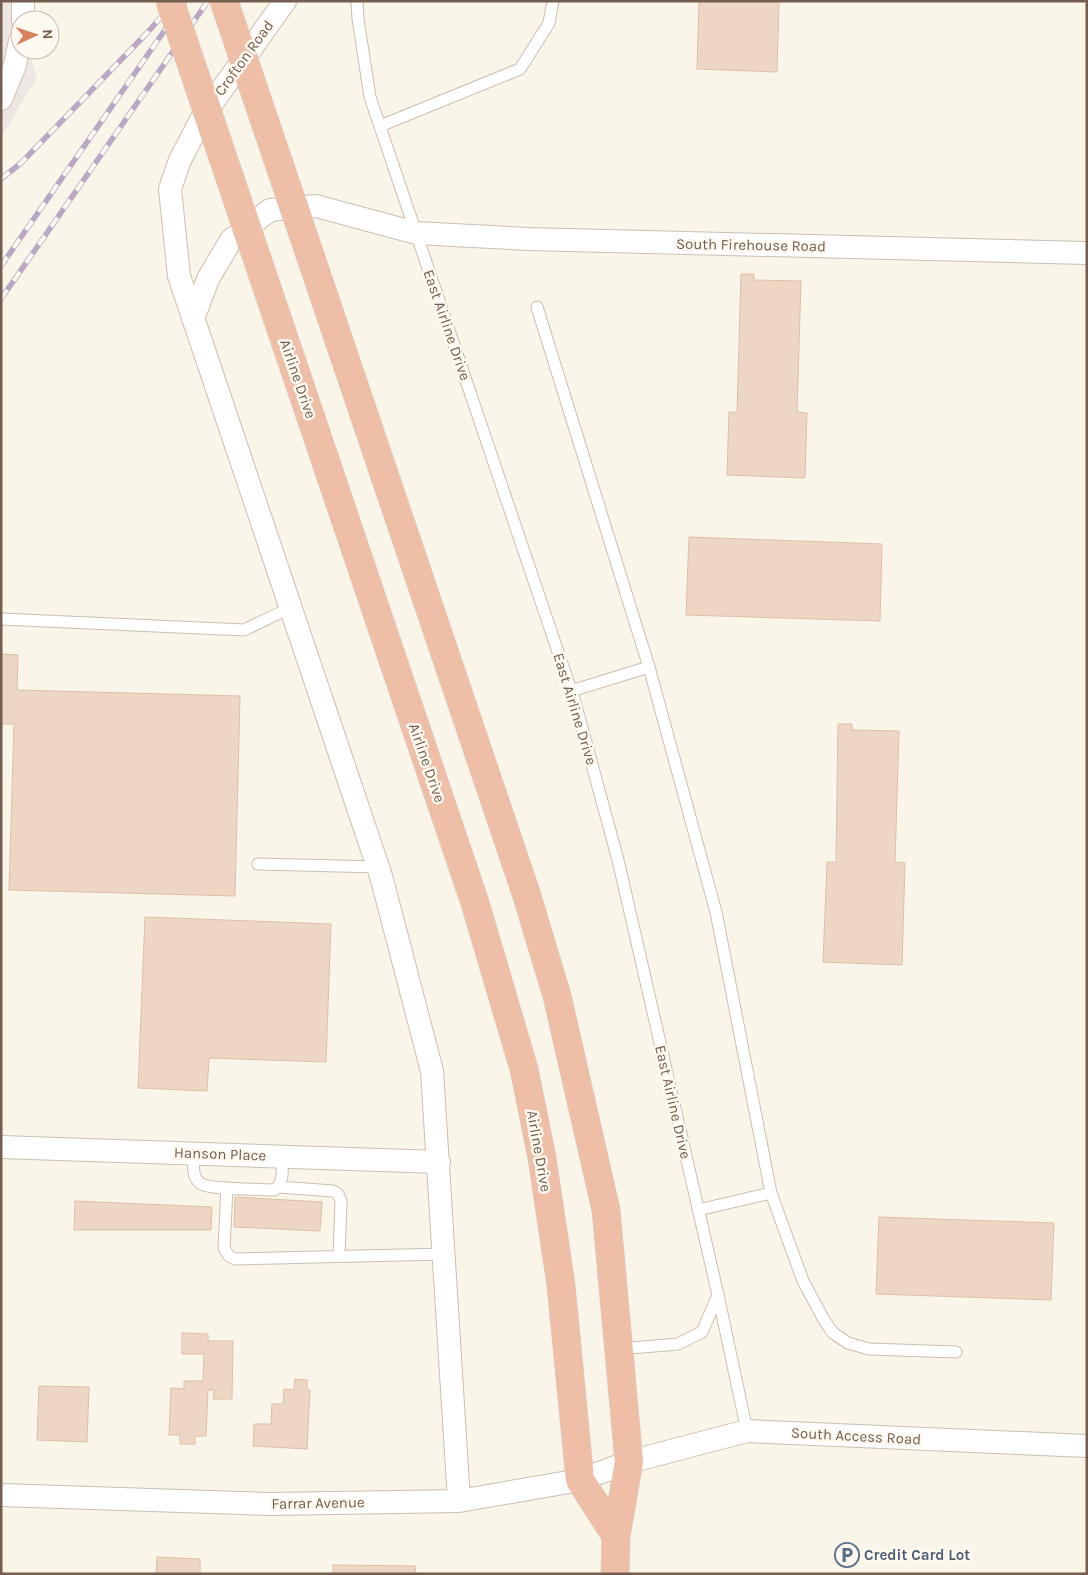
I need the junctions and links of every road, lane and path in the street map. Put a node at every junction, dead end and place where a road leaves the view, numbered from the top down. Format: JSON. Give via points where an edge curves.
{"nodes":[{"id":1,"x":170,"y":1,"type":"edge"},
{"id":2,"x":224,"y":1,"type":"edge"},
{"id":3,"x":285,"y":1,"type":"edge"},
{"id":4,"x":357,"y":1,"type":"edge"},
{"id":5,"x":553,"y":1,"type":"edge"},
{"id":6,"x":16,"y":60,"type":"edge"},
{"id":7,"x":1,"y":99,"type":"edge"},
{"id":8,"x":380,"y":126,"type":"junction"},
{"id":9,"x":416,"y":233,"type":"junction"},
{"id":10,"x":1087,"y":253,"type":"edge"},
{"id":11,"x":537,"y":307,"type":"dead end"},
{"id":12,"x":193,"y":319,"type":"junction"},
{"id":13,"x":290,"y":608,"type":"junction"},
{"id":14,"x":1,"y":619,"type":"edge"},
{"id":15,"x":649,"y":667,"type":"junction"},
{"id":16,"x":571,"y":691,"type":"junction"},
{"id":17,"x":258,"y":864,"type":"dead end"},
{"id":18,"x":378,"y":867,"type":"junction"},
{"id":19,"x":1,"y":1147,"type":"edge"},
{"id":20,"x":194,"y":1154,"type":"junction"},
{"id":21,"x":282,"y":1157,"type":"junction"},
{"id":22,"x":439,"y":1162,"type":"junction"},
{"id":23,"x":279,"y":1186,"type":"junction"},
{"id":24,"x":227,"y":1188,"type":"junction"},
{"id":25,"x":771,"y":1193,"type":"junction"},
{"id":26,"x":698,"y":1210,"type":"junction"},
{"id":27,"x":444,"y":1254,"type":"junction"},
{"id":28,"x":339,"y":1256,"type":"junction"},
{"id":29,"x":718,"y":1295,"type":"junction"},
{"id":30,"x":619,"y":1349,"type":"junction"},
{"id":31,"x":956,"y":1352,"type":"dead end"},
{"id":32,"x":746,"y":1431,"type":"junction"},
{"id":33,"x":1087,"y":1446,"type":"edge"},
{"id":34,"x":629,"y":1462,"type":"junction"},
{"id":35,"x":580,"y":1480,"type":"junction"},
{"id":36,"x":1,"y":1495,"type":"edge"},
{"id":37,"x":459,"y":1501,"type":"junction"},
{"id":38,"x":616,"y":1536,"type":"junction"},
{"id":39,"x":615,"y":1574,"type":"edge"}],
"edges":[{"from":1,"to":35,"type":"highway","name":"Airline Drive","bridge":true,"via":[[475,904],[524,1069],[542,1158],[561,1285]]},
{"from":2,"to":30,"type":"highway","bridge":true,"via":[[526,893],[557,996],[606,1210]]},
{"from":3,"to":12,"type":"street","name":"Crofton Road","via":[[203,116],[180,160],[170,189],[178,276]]},
{"from":4,"to":8,"type":"lane","name":"East Airline Drive","via":[[370,97]]},
{"from":5,"to":8,"type":"lane","via":[[549,23],[520,69]]},
{"from":6,"to":7,"type":"street"},
{"from":8,"to":9,"type":"lane","name":"East Airline Drive"},
{"from":9,"to":10,"type":"street","name":"South Firehouse Road","via":[[528,239]]},
{"from":9,"to":12,"type":"street","name":"South Firehouse Road","via":[[316,206],[270,210],[231,240],[208,279]]},
{"from":9,"to":16,"type":"lane","name":"East Airline Drive"},
{"from":11,"to":15,"type":"lane"},
{"from":12,"to":13,"type":"street","name":"Crofton Road"},
{"from":13,"to":14,"type":"lane","via":[[244,630]]},
{"from":13,"to":18,"type":"street","name":"Crofton Road"},
{"from":15,"to":16,"type":"lane"},
{"from":15,"to":25,"type":"lane","via":[[716,912]]},
{"from":16,"to":26,"type":"lane","name":"East Airline Drive","via":[[618,860]]},
{"from":17,"to":18,"type":"lane"},
{"from":18,"to":22,"type":"street","name":"Crofton Road","via":[[432,1071]]},
{"from":19,"to":20,"type":"street","name":"Hanson Place"},
{"from":20,"to":21,"type":"street","name":"Hanson Place"},
{"from":20,"to":24,"type":"lane","via":[[194,1174],[200,1183]]},
{"from":21,"to":22,"type":"street","name":"Hanson Place"},
{"from":21,"to":23,"type":"lane"},
{"from":22,"to":27,"type":"street","name":"Crofton Road"},
{"from":23,"to":24,"type":"lane","via":[[274,1190]]},
{"from":23,"to":28,"type":"lane","via":[[338,1194],[341,1201]]},
{"from":24,"to":28,"type":"lane","via":[[224,1248],[229,1256],[235,1259]]},
{"from":25,"to":26,"type":"lane"},
{"from":25,"to":31,"type":"lane","via":[[803,1281],[833,1333],[848,1343],[869,1349]]},
{"from":26,"to":29,"type":"lane","name":"East Airline Drive"},
{"from":27,"to":28,"type":"lane"},
{"from":27,"to":37,"type":"street","name":"Crofton Road"},
{"from":29,"to":30,"type":"lane","via":[[702,1332],[678,1344]]},
{"from":29,"to":32,"type":"lane","name":"East Airline Drive"},
{"from":30,"to":34,"type":"highway"},
{"from":32,"to":33,"type":"street","name":"South Access Road"},
{"from":32,"to":34,"type":"street","name":"South Access Road"},
{"from":34,"to":35,"type":"street","name":"Farrar Avenue"},
{"from":34,"to":38,"type":"highway"},
{"from":35,"to":37,"type":"street","name":"Farrar Avenue"},
{"from":35,"to":38,"type":"highway","name":"Airline Drive"},
{"from":36,"to":37,"type":"street","name":"Farrar Avenue","via":[[270,1504]]},
{"from":38,"to":39,"type":"highway"}]}
